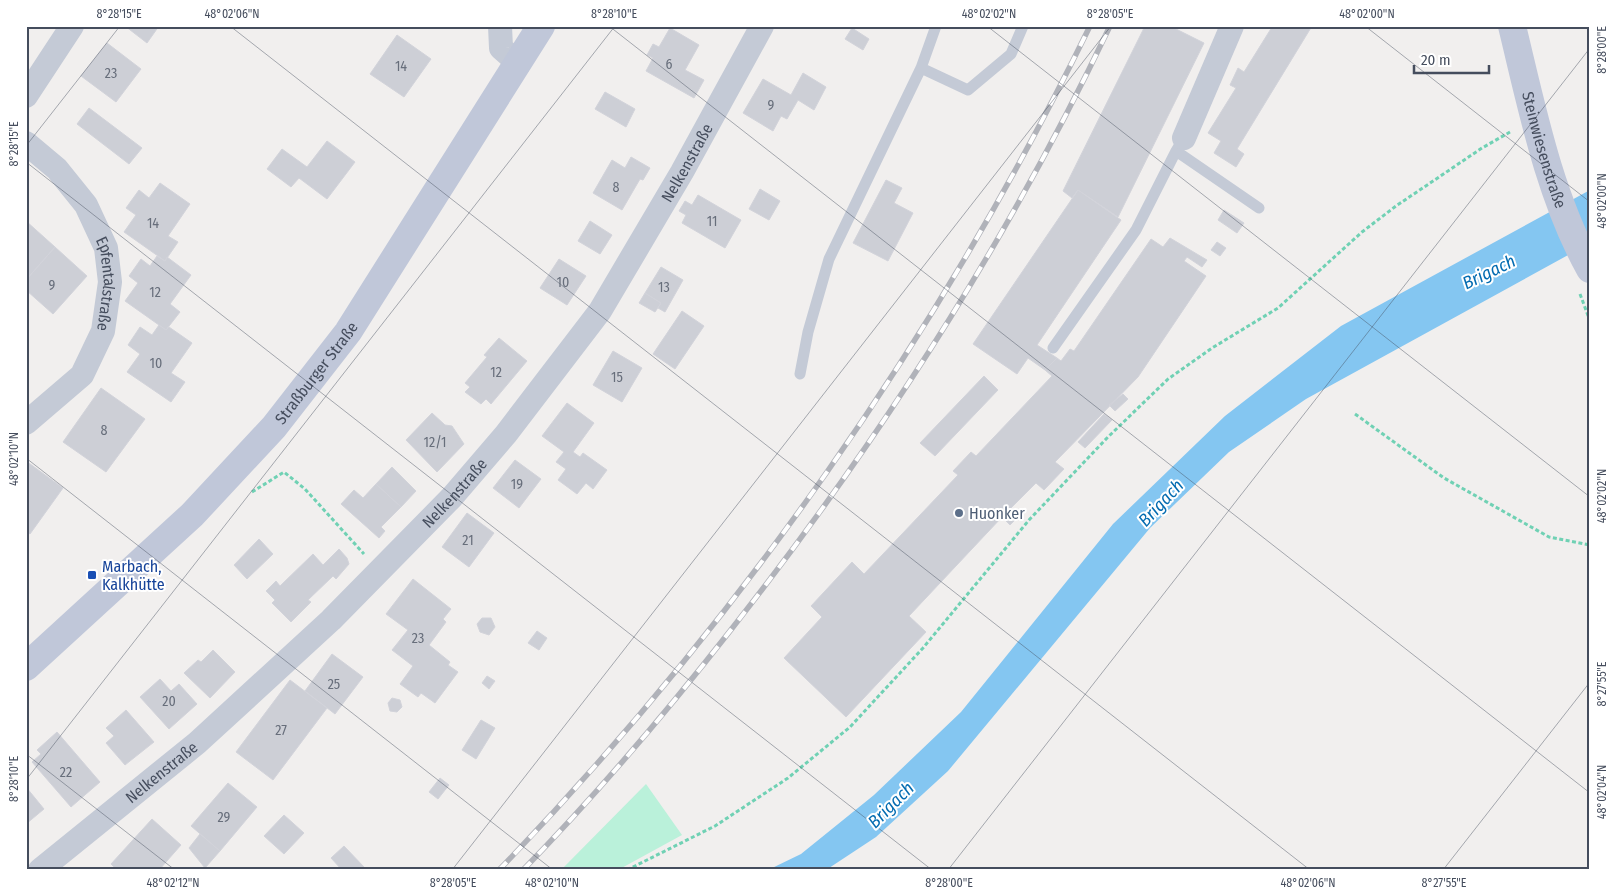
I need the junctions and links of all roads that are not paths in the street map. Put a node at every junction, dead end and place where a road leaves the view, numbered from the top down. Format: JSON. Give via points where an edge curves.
{"nodes":[{"id":1,"x":72,"y":26,"type":"edge"},
{"id":2,"x":500,"y":26,"type":"edge"},
{"id":3,"x":541,"y":26,"type":"edge"},
{"id":4,"x":762,"y":26,"type":"edge"},
{"id":5,"x":936,"y":26,"type":"edge"},
{"id":6,"x":1024,"y":26,"type":"edge"},
{"id":7,"x":1232,"y":26,"type":"edge"},
{"id":8,"x":1512,"y":26,"type":"edge"},
{"id":9,"x":520,"y":64,"type":"junction"},
{"id":10,"x":922,"y":68,"type":"junction"},
{"id":11,"x":26,"y":96,"type":"edge"},
{"id":12,"x":26,"y":143,"type":"edge"},
{"id":13,"x":1180,"y":145,"type":"junction"},
{"id":14,"x":1259,"y":208,"type":"dead end"},
{"id":15,"x":1588,"y":265,"type":"edge"},
{"id":16,"x":1053,"y":348,"type":"dead end"},
{"id":17,"x":800,"y":374,"type":"dead end"},
{"id":18,"x":26,"y":423,"type":"edge"},
{"id":19,"x":26,"y":666,"type":"edge"},
{"id":20,"x":40,"y":870,"type":"edge"}],
"edges":[{"from":1,"to":11,"type":"street"},
{"from":2,"to":9,"type":"street","via":[[501,48]]},
{"from":3,"to":9,"type":"main road","name":"Straßburger Straße"},
{"from":4,"to":20,"type":"street","name":"Nelkenstraße","via":[[600,312],[452,498],[331,620],[197,743]]},
{"from":5,"to":10,"type":"lane"},
{"from":6,"to":10,"type":"lane","via":[[1012,54],[968,90]]},
{"from":7,"to":13,"type":"street"},
{"from":8,"to":15,"type":"main road","name":"Steinwiesenstraße","via":[[1536,123],[1560,201]]},
{"from":9,"to":19,"type":"main road","name":"Straßburger Straße","via":[[348,332],[274,427],[192,515]]},
{"from":10,"to":17,"type":"lane","via":[[829,259],[808,332]]},
{"from":12,"to":18,"type":"street","name":"Epfentalstraße","via":[[57,169],[86,205],[106,248],[110,282],[103,331],[82,375]]},
{"from":13,"to":14,"type":"lane"},
{"from":13,"to":16,"type":"lane","via":[[1136,230]]}]}
